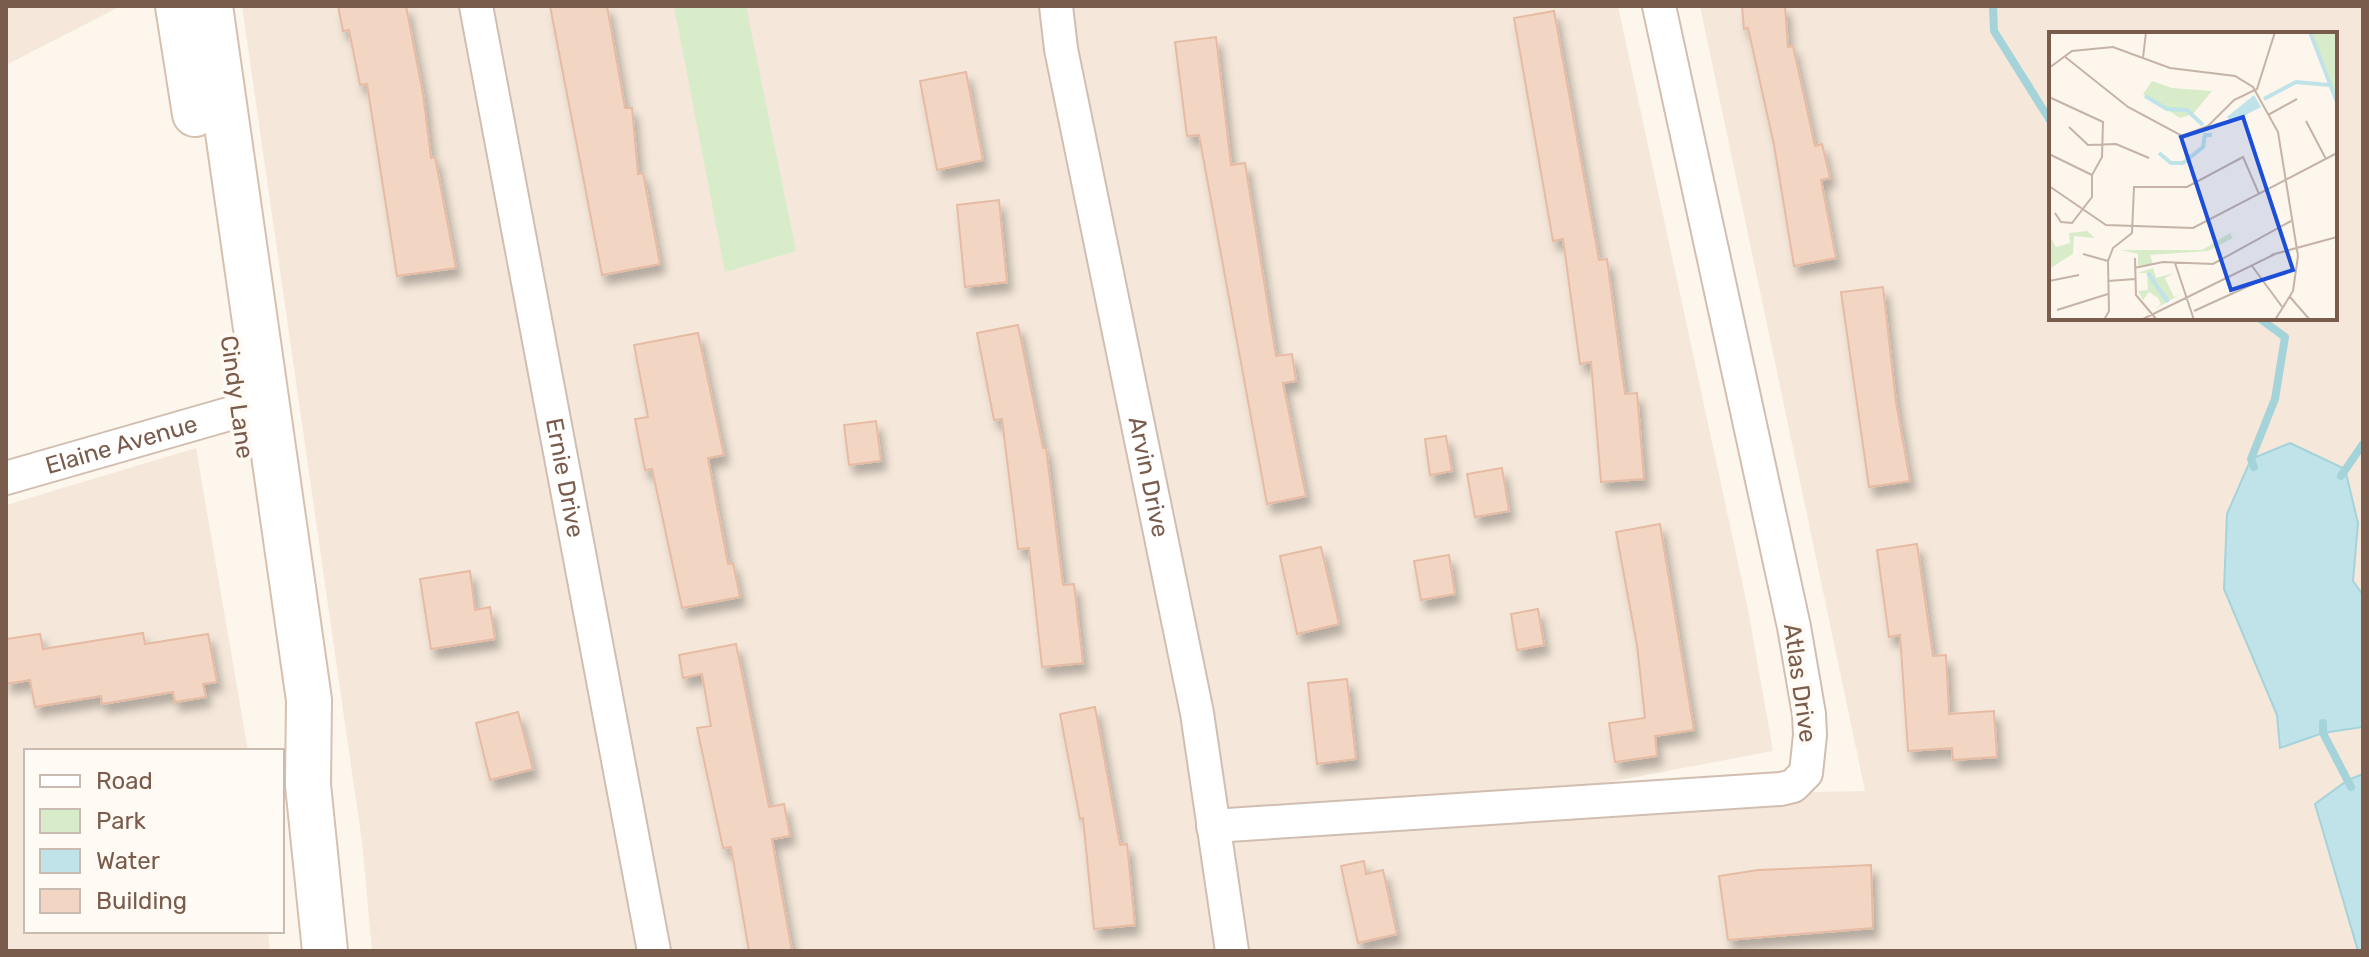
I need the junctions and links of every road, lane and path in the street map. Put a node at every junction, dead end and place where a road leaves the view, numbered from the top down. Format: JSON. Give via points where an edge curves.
{"nodes":[{"id":1,"x":178,"y":6,"type":"edge"},
{"id":2,"x":210,"y":6,"type":"edge"},
{"id":3,"x":476,"y":6,"type":"edge"},
{"id":4,"x":1056,"y":6,"type":"edge"},
{"id":5,"x":1659,"y":6,"type":"edge"},
{"id":6,"x":239,"y":411,"type":"junction"},
{"id":7,"x":6,"y":478,"type":"edge"},
{"id":8,"x":308,"y":785,"type":"junction"},
{"id":9,"x":1213,"y":826,"type":"junction"},
{"id":10,"x":325,"y":951,"type":"edge"},
{"id":11,"x":654,"y":951,"type":"edge"},
{"id":12,"x":1232,"y":951,"type":"edge"}],
"edges":[{"from":1,"to":6,"type":"main road","name":"Cindy Lane"},
{"from":2,"to":8,"type":"main road","name":"Cindy Lane","via":[[309,700]]},
{"from":3,"to":11,"type":"street","name":"Ernie Drive"},
{"from":4,"to":9,"type":"street","name":"Arvin Drive","via":[[1197,713]]},
{"from":5,"to":9,"type":"street","name":"Atlas Drive","via":[[1794,627],[1810,725],[1806,773],[1781,789]]},
{"from":6,"to":7,"type":"street","name":"Elaine Avenue"},
{"from":6,"to":8,"type":"main road","name":"Cindy Lane","via":[[284,718]]},
{"from":8,"to":10,"type":"main road","name":"Cindy Lane"},
{"from":9,"to":12,"type":"street","name":"Arvin Drive"}]}
